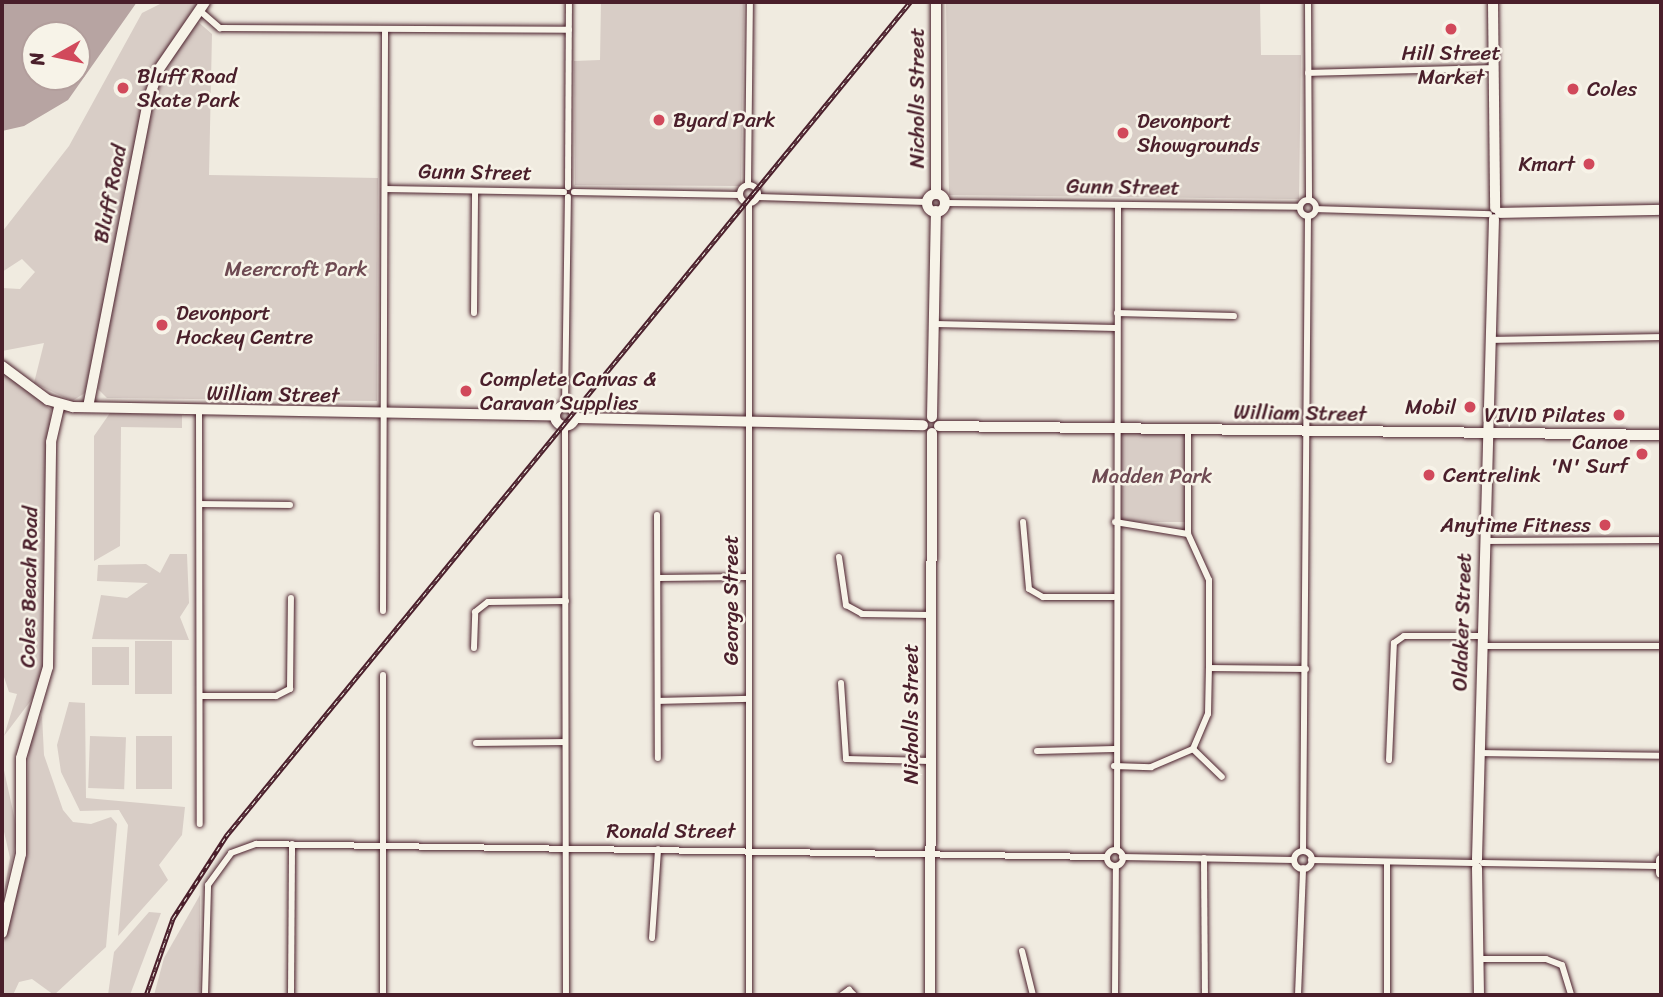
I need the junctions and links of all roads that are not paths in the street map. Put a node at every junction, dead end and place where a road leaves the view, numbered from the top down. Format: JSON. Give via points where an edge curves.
{"nodes":[{"id":1,"x":569,"y":2,"type":"edge"},
{"id":2,"x":750,"y":2,"type":"edge"},
{"id":3,"x":936,"y":2,"type":"edge"},
{"id":4,"x":1308,"y":2,"type":"edge"},
{"id":5,"x":1493,"y":2,"type":"edge"},
{"id":6,"x":202,"y":6,"type":"edge"},
{"id":7,"x":569,"y":30,"type":"junction"},
{"id":8,"x":385,"y":31,"type":"junction"},
{"id":9,"x":1493,"y":68,"type":"junction"},
{"id":10,"x":1308,"y":73,"type":"junction"},
{"id":11,"x":748,"y":185,"type":"junction"},
{"id":12,"x":385,"y":189,"type":"junction"},
{"id":13,"x":475,"y":192,"type":"junction"},
{"id":14,"x":568,"y":192,"type":"junction"},
{"id":15,"x":936,"y":194,"type":"junction"},
{"id":16,"x":740,"y":195,"type":"junction"},
{"id":17,"x":758,"y":197,"type":"junction"},
{"id":18,"x":1309,"y":200,"type":"junction"},
{"id":19,"x":927,"y":202,"type":"junction"},
{"id":20,"x":945,"y":203,"type":"junction"},
{"id":21,"x":749,"y":204,"type":"junction"},
{"id":22,"x":1118,"y":206,"type":"junction"},
{"id":23,"x":1300,"y":207,"type":"junction"},
{"id":24,"x":1316,"y":209,"type":"junction"},
{"id":25,"x":1661,"y":210,"type":"edge"},
{"id":26,"x":936,"y":211,"type":"junction"},
{"id":27,"x":1494,"y":213,"type":"junction"},
{"id":28,"x":1308,"y":216,"type":"junction"},
{"id":29,"x":474,"y":313,"type":"dead end"},
{"id":30,"x":1117,"y":313,"type":"junction"},
{"id":31,"x":1234,"y":316,"type":"dead end"},
{"id":32,"x":935,"y":324,"type":"junction"},
{"id":33,"x":1116,"y":328,"type":"junction"},
{"id":34,"x":1661,"y":337,"type":"edge"},
{"id":35,"x":1490,"y":340,"type":"junction"},
{"id":36,"x":2,"y":366,"type":"edge"},
{"id":37,"x":60,"y":404,"type":"junction"},
{"id":38,"x":565,"y":406,"type":"junction"},
{"id":39,"x":89,"y":407,"type":"junction"},
{"id":40,"x":199,"y":412,"type":"junction"},
{"id":41,"x":383,"y":415,"type":"junction"},
{"id":42,"x":555,"y":415,"type":"junction"},
{"id":43,"x":932,"y":417,"type":"junction"},
{"id":44,"x":575,"y":418,"type":"junction"},
{"id":45,"x":748,"y":423,"type":"junction"},
{"id":46,"x":923,"y":425,"type":"junction"},
{"id":47,"x":565,"y":426,"type":"junction"},
{"id":48,"x":935,"y":430,"type":"junction"},
{"id":49,"x":1115,"y":430,"type":"junction"},
{"id":50,"x":1188,"y":430,"type":"junction"},
{"id":51,"x":1311,"y":433,"type":"junction"},
{"id":52,"x":1661,"y":435,"type":"edge"},
{"id":53,"x":1488,"y":436,"type":"junction"},
{"id":54,"x":200,"y":504,"type":"junction"},
{"id":55,"x":290,"y":505,"type":"dead end"},
{"id":56,"x":657,"y":515,"type":"dead end"},
{"id":57,"x":1023,"y":522,"type":"dead end"},
{"id":58,"x":1115,"y":522,"type":"junction"},
{"id":59,"x":1188,"y":534,"type":"junction"},
{"id":60,"x":1661,"y":540,"type":"edge"},
{"id":61,"x":1484,"y":541,"type":"junction"},
{"id":62,"x":839,"y":557,"type":"dead end"},
{"id":63,"x":748,"y":577,"type":"junction"},
{"id":64,"x":658,"y":578,"type":"junction"},
{"id":65,"x":1114,"y":597,"type":"junction"},
{"id":66,"x":291,"y":598,"type":"dead end"},
{"id":67,"x":566,"y":601,"type":"junction"},
{"id":68,"x":383,"y":611,"type":"dead end"},
{"id":69,"x":931,"y":615,"type":"junction"},
{"id":70,"x":1480,"y":641,"type":"junction"},
{"id":71,"x":1661,"y":646,"type":"edge"},
{"id":72,"x":474,"y":648,"type":"dead end"},
{"id":73,"x":1209,"y":668,"type":"junction"},
{"id":74,"x":1306,"y":669,"type":"junction"},
{"id":75,"x":383,"y":675,"type":"dead end"},
{"id":76,"x":841,"y":683,"type":"dead end"},
{"id":77,"x":201,"y":696,"type":"junction"},
{"id":78,"x":749,"y":699,"type":"junction"},
{"id":79,"x":658,"y":701,"type":"junction"},
{"id":80,"x":476,"y":743,"type":"dead end"},
{"id":81,"x":565,"y":743,"type":"junction"},
{"id":82,"x":1114,"y":748,"type":"junction"},
{"id":83,"x":1193,"y":749,"type":"junction"},
{"id":84,"x":1037,"y":751,"type":"dead end"},
{"id":85,"x":1478,"y":753,"type":"junction"},
{"id":86,"x":1661,"y":756,"type":"edge"},
{"id":87,"x":658,"y":758,"type":"dead end"},
{"id":88,"x":1389,"y":760,"type":"dead end"},
{"id":89,"x":930,"y":761,"type":"junction"},
{"id":90,"x":1114,"y":766,"type":"junction"},
{"id":91,"x":1222,"y":777,"type":"dead end"},
{"id":92,"x":200,"y":824,"type":"dead end"},
{"id":93,"x":292,"y":844,"type":"junction"},
{"id":94,"x":384,"y":845,"type":"junction"},
{"id":95,"x":566,"y":848,"type":"junction"},
{"id":96,"x":659,"y":849,"type":"junction"},
{"id":97,"x":748,"y":849,"type":"junction"},
{"id":98,"x":1116,"y":850,"type":"junction"},
{"id":99,"x":1303,"y":851,"type":"junction"},
{"id":100,"x":931,"y":853,"type":"junction"},
{"id":101,"x":1107,"y":857,"type":"junction"},
{"id":102,"x":1122,"y":857,"type":"junction"},
{"id":103,"x":1204,"y":858,"type":"junction"},
{"id":104,"x":1294,"y":860,"type":"junction"},
{"id":105,"x":1311,"y":860,"type":"junction"},
{"id":106,"x":1387,"y":862,"type":"junction"},
{"id":107,"x":1478,"y":863,"type":"junction"},
{"id":108,"x":1116,"y":866,"type":"junction"},
{"id":109,"x":1660,"y":866,"type":"edge"},
{"id":110,"x":1303,"y":869,"type":"junction"},
{"id":111,"x":2,"y":933,"type":"edge"},
{"id":112,"x":652,"y":939,"type":"dead end"},
{"id":113,"x":1023,"y":951,"type":"dead end"},
{"id":114,"x":1478,"y":959,"type":"junction"},
{"id":115,"x":205,"y":995,"type":"edge"},
{"id":116,"x":291,"y":995,"type":"edge"},
{"id":117,"x":383,"y":995,"type":"edge"},
{"id":118,"x":566,"y":995,"type":"edge"},
{"id":119,"x":749,"y":995,"type":"edge"},
{"id":120,"x":842,"y":995,"type":"edge"},
{"id":121,"x":854,"y":995,"type":"edge"},
{"id":122,"x":930,"y":995,"type":"edge"},
{"id":123,"x":1033,"y":995,"type":"edge"},
{"id":124,"x":1115,"y":995,"type":"edge"},
{"id":125,"x":1205,"y":995,"type":"edge"},
{"id":126,"x":1298,"y":995,"type":"edge"},
{"id":127,"x":1387,"y":995,"type":"edge"},
{"id":128,"x":1479,"y":995,"type":"edge"},
{"id":129,"x":1571,"y":995,"type":"edge"}],
"edges":[{"from":1,"to":7,"type":"street"},
{"from":2,"to":11,"type":"street"},
{"from":3,"to":15,"type":"street","name":"Nicholls Street"},
{"from":4,"to":10,"type":"street"},
{"from":5,"to":9,"type":"street","name":"Oldaker Street"},
{"from":6,"to":8,"type":"street","via":[[220,28]]},
{"from":6,"to":39,"type":"street","name":"Bluff Road","via":[[159,69],[148,100]]},
{"from":7,"to":8,"type":"street"},
{"from":7,"to":14,"type":"street"},
{"from":8,"to":12,"type":"street"},
{"from":9,"to":10,"type":"street"},
{"from":9,"to":27,"type":"street","name":"Oldaker Street"},
{"from":10,"to":18,"type":"street"},
{"from":11,"to":16,"type":"street"},
{"from":11,"to":17,"type":"street"},
{"from":12,"to":13,"type":"street","name":"Gunn Street"},
{"from":12,"to":41,"type":"street"},
{"from":13,"to":14,"type":"street","name":"Gunn Street"},
{"from":13,"to":29,"type":"street"},
{"from":14,"to":16,"type":"street","name":"Gunn Street"},
{"from":14,"to":38,"type":"street"},
{"from":15,"to":19,"type":"street"},
{"from":15,"to":20,"type":"street"},
{"from":16,"to":21,"type":"street"},
{"from":17,"to":19,"type":"street"},
{"from":17,"to":21,"type":"street"},
{"from":18,"to":23,"type":"street"},
{"from":18,"to":24,"type":"street"},
{"from":19,"to":26,"type":"street"},
{"from":20,"to":22,"type":"street","name":"Gunn Street"},
{"from":20,"to":26,"type":"street"},
{"from":21,"to":45,"type":"street","name":"George Street"},
{"from":22,"to":23,"type":"street","name":"Gunn Street"},
{"from":22,"to":30,"type":"street"},
{"from":23,"to":28,"type":"street"},
{"from":24,"to":27,"type":"street"},
{"from":24,"to":28,"type":"street"},
{"from":25,"to":27,"type":"street"},
{"from":26,"to":32,"type":"street"},
{"from":27,"to":35,"type":"street","name":"Oldaker Street"},
{"from":28,"to":51,"type":"street"},
{"from":30,"to":31,"type":"street"},
{"from":30,"to":33,"type":"street"},
{"from":32,"to":33,"type":"street"},
{"from":32,"to":43,"type":"street"},
{"from":33,"to":49,"type":"street"},
{"from":34,"to":35,"type":"street"},
{"from":35,"to":53,"type":"street","name":"Oldaker Street"},
{"from":36,"to":37,"type":"street","name":"William Street"},
{"from":37,"to":39,"type":"street","name":"William Street"},
{"from":37,"to":111,"type":"street","name":"Coles Beach Road","via":[[51,453],[48,667],[21,758],[21,854]]},
{"from":38,"to":42,"type":"street"},
{"from":38,"to":44,"type":"street"},
{"from":39,"to":40,"type":"street","name":"William Street"},
{"from":40,"to":41,"type":"street","name":"William Street"},
{"from":40,"to":54,"type":"street"},
{"from":41,"to":42,"type":"street","name":"William Street"},
{"from":41,"to":68,"type":"street"},
{"from":42,"to":47,"type":"street"},
{"from":43,"to":46,"type":"street"},
{"from":43,"to":48,"type":"street"},
{"from":44,"to":45,"type":"street"},
{"from":44,"to":47,"type":"street"},
{"from":45,"to":46,"type":"street"},
{"from":45,"to":63,"type":"street","name":"George Street"},
{"from":46,"to":48,"type":"street"},
{"from":47,"to":67,"type":"street"},
{"from":48,"to":49,"type":"street","name":"William Street"},
{"from":48,"to":69,"type":"street","name":"Nicholls Street"},
{"from":49,"to":50,"type":"street","name":"William Street"},
{"from":49,"to":58,"type":"street"},
{"from":50,"to":51,"type":"street","name":"William Street"},
{"from":50,"to":59,"type":"street"},
{"from":51,"to":53,"type":"street","name":"William Street"},
{"from":51,"to":74,"type":"street"},
{"from":52,"to":53,"type":"street","name":"William Street"},
{"from":53,"to":61,"type":"street","name":"Oldaker Street"},
{"from":54,"to":55,"type":"street"},
{"from":54,"to":77,"type":"street"},
{"from":56,"to":64,"type":"street"},
{"from":57,"to":65,"type":"street","via":[[1029,589],[1043,597]]},
{"from":58,"to":59,"type":"street"},
{"from":58,"to":65,"type":"street"},
{"from":59,"to":73,"type":"street","via":[[1209,580]]},
{"from":60,"to":61,"type":"street"},
{"from":61,"to":70,"type":"street","name":"Oldaker Street"},
{"from":62,"to":69,"type":"street","via":[[846,605],[862,614]]},
{"from":63,"to":64,"type":"street"},
{"from":63,"to":78,"type":"street","name":"George Street"},
{"from":64,"to":79,"type":"street"},
{"from":65,"to":82,"type":"street"},
{"from":66,"to":77,"type":"street","via":[[290,689],[276,696]]},
{"from":67,"to":72,"type":"street","via":[[488,602],[475,612]]},
{"from":67,"to":81,"type":"street"},
{"from":69,"to":89,"type":"street","name":"Nicholls Street"},
{"from":70,"to":71,"type":"street"},
{"from":70,"to":85,"type":"street","name":"Oldaker Street"},
{"from":70,"to":88,"type":"street","via":[[1404,636],[1394,643]]},
{"from":73,"to":74,"type":"street"},
{"from":73,"to":83,"type":"street","via":[[1208,714]]},
{"from":74,"to":99,"type":"street"},
{"from":75,"to":94,"type":"street"},
{"from":76,"to":89,"type":"street","via":[[846,759]]},
{"from":77,"to":92,"type":"street"},
{"from":78,"to":79,"type":"street"},
{"from":78,"to":97,"type":"street","name":"George Street"},
{"from":79,"to":87,"type":"street"},
{"from":80,"to":81,"type":"street"},
{"from":81,"to":95,"type":"street"},
{"from":82,"to":84,"type":"street"},
{"from":82,"to":90,"type":"street"},
{"from":83,"to":90,"type":"street","via":[[1151,767]]},
{"from":83,"to":91,"type":"street"},
{"from":85,"to":86,"type":"street"},
{"from":85,"to":107,"type":"street","name":"Oldaker Street"},
{"from":89,"to":100,"type":"street","name":"Nicholls Street"},
{"from":90,"to":98,"type":"street"},
{"from":93,"to":94,"type":"street","name":"Ronald Street"},
{"from":93,"to":115,"type":"street","name":"Ronald Street","via":[[235,850],[208,885]]},
{"from":93,"to":116,"type":"street"},
{"from":94,"to":95,"type":"street","name":"Ronald Street"},
{"from":94,"to":117,"type":"street"},
{"from":95,"to":96,"type":"street","name":"Ronald Street"},
{"from":95,"to":118,"type":"street"},
{"from":96,"to":97,"type":"street","name":"Ronald Street"},
{"from":96,"to":112,"type":"street"},
{"from":97,"to":100,"type":"street","name":"Ronald Street"},
{"from":97,"to":119,"type":"street","name":"George Street"},
{"from":98,"to":101,"type":"street"},
{"from":98,"to":102,"type":"street"},
{"from":99,"to":104,"type":"street"},
{"from":99,"to":105,"type":"street"},
{"from":100,"to":101,"type":"street","name":"Ronald Street"},
{"from":100,"to":122,"type":"street","name":"Nicholls Street"},
{"from":101,"to":108,"type":"street"},
{"from":102,"to":103,"type":"street"},
{"from":102,"to":108,"type":"street"},
{"from":103,"to":104,"type":"street"},
{"from":103,"to":125,"type":"street"},
{"from":104,"to":110,"type":"street"},
{"from":105,"to":106,"type":"street"},
{"from":105,"to":110,"type":"street"},
{"from":106,"to":107,"type":"street"},
{"from":106,"to":127,"type":"street"},
{"from":107,"to":109,"type":"street"},
{"from":107,"to":114,"type":"street","name":"Oldaker Street"},
{"from":108,"to":124,"type":"street"},
{"from":110,"to":126,"type":"street"},
{"from":113,"to":123,"type":"street"},
{"from":114,"to":128,"type":"street","name":"Oldaker Street"},
{"from":114,"to":129,"type":"street","via":[[1546,959],[1562,965]]},
{"from":120,"to":121,"type":"street","via":[[849,990]]}]}
